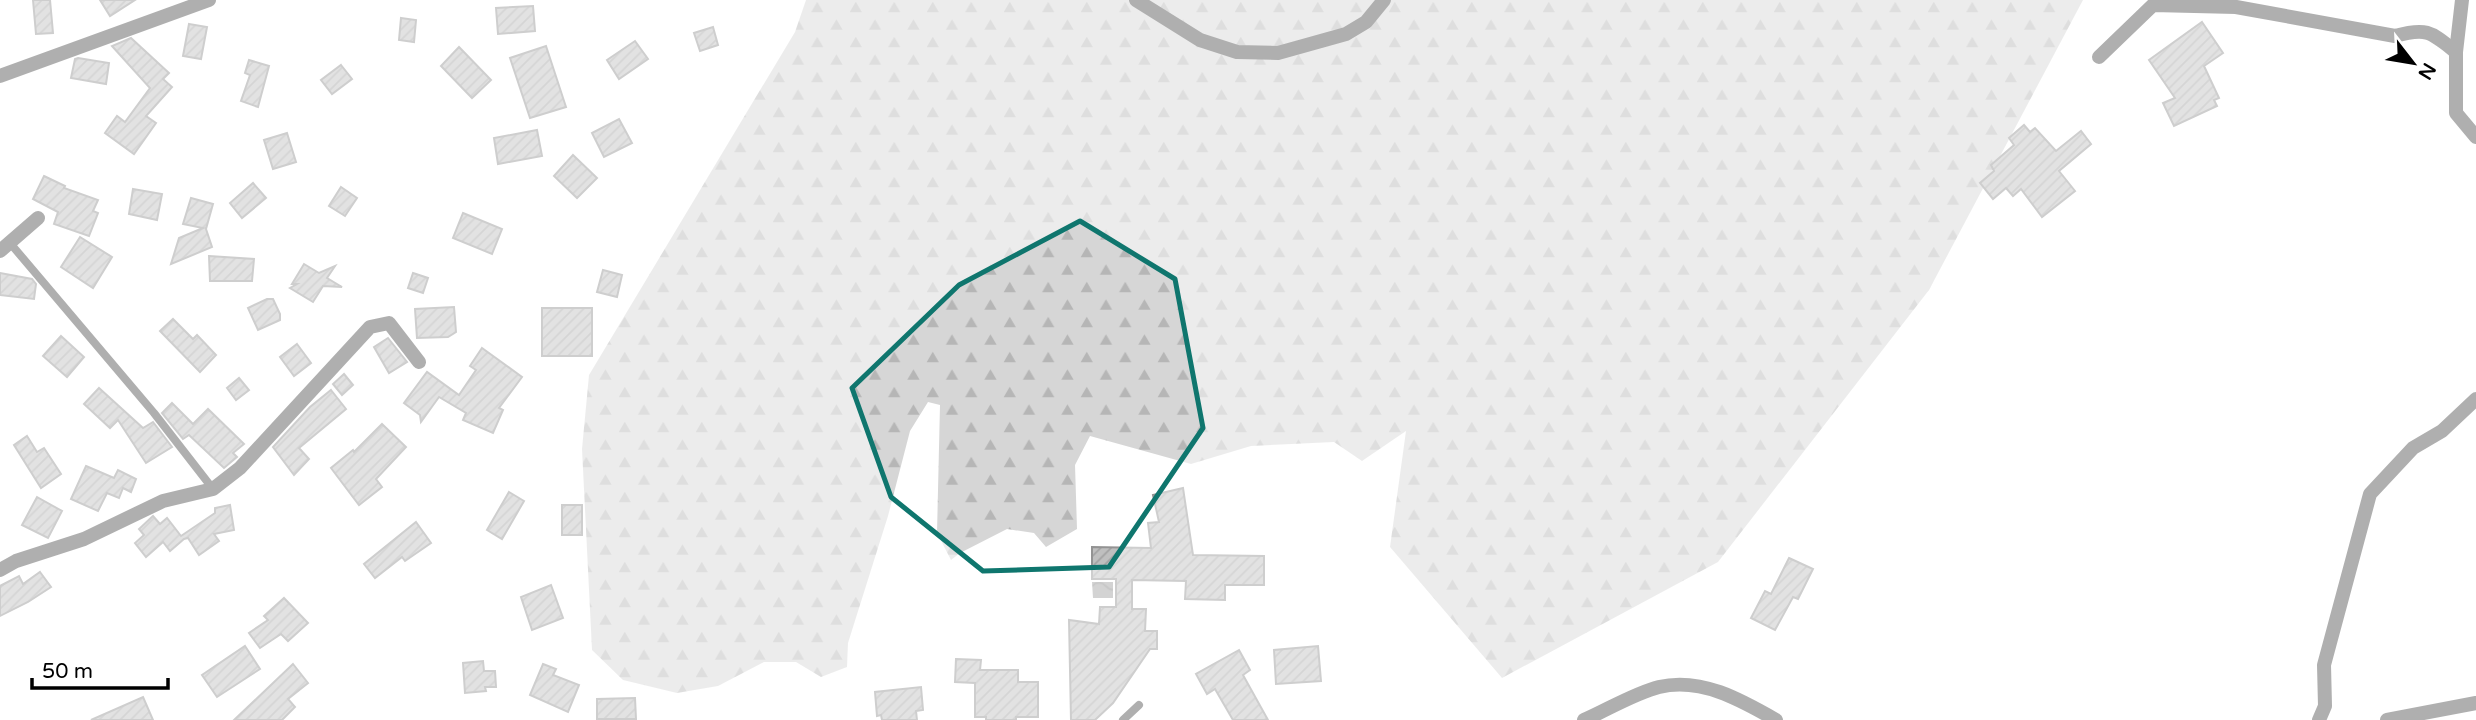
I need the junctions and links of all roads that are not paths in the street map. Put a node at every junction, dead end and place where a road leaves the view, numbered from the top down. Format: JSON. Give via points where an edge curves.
{"nodes":[{"id":1,"x":209,"y":0,"type":"edge"},
{"id":2,"x":1136,"y":0,"type":"edge"},
{"id":3,"x":1384,"y":0,"type":"edge"},
{"id":4,"x":2462,"y":0,"type":"edge"},
{"id":5,"x":2456,"y":52,"type":"junction"},
{"id":6,"x":2099,"y":57,"type":"dead end"},
{"id":7,"x":0,"y":76,"type":"edge"},
{"id":8,"x":2476,"y":137,"type":"edge"},
{"id":9,"x":38,"y":218,"type":"dead end"},
{"id":10,"x":5,"y":247,"type":"edge"},
{"id":11,"x":419,"y":362,"type":"dead end"},
{"id":12,"x":2476,"y":399,"type":"edge"},
{"id":13,"x":213,"y":489,"type":"junction"},
{"id":14,"x":0,"y":570,"type":"edge"},
{"id":15,"x":2476,"y":703,"type":"edge"},
{"id":16,"x":1139,"y":705,"type":"dead end"},
{"id":17,"x":1123,"y":720,"type":"edge"},
{"id":18,"x":1584,"y":720,"type":"edge"},
{"id":19,"x":1776,"y":720,"type":"edge"},
{"id":20,"x":2319,"y":720,"type":"edge"},
{"id":21,"x":2387,"y":720,"type":"edge"}],
"edges":[{"from":1,"to":7,"type":"street"},
{"from":2,"to":3,"type":"street","via":[[1200,40],[1237,52],[1278,53],[1346,34],[1366,22]]},
{"from":4,"to":5,"type":"street"},
{"from":5,"to":6,"type":"street","via":[[2437,36],[2417,30],[2395,36],[2236,7],[2153,5]]},
{"from":5,"to":8,"type":"street","via":[[2456,113]]},
{"from":9,"to":10,"type":"street"},
{"from":10,"to":13,"type":"lane","via":[[154,413]]},
{"from":11,"to":13,"type":"street","via":[[389,323],[370,327],[240,468]]},
{"from":12,"to":20,"type":"street","via":[[2442,431],[2413,448],[2370,494],[2324,665],[2325,706]]},
{"from":13,"to":14,"type":"street","via":[[163,501],[84,539]]},
{"from":15,"to":21,"type":"street"},
{"from":16,"to":17,"type":"lane"},
{"from":18,"to":19,"type":"street","via":[[1657,688],[1685,684],[1734,696]]}]}
